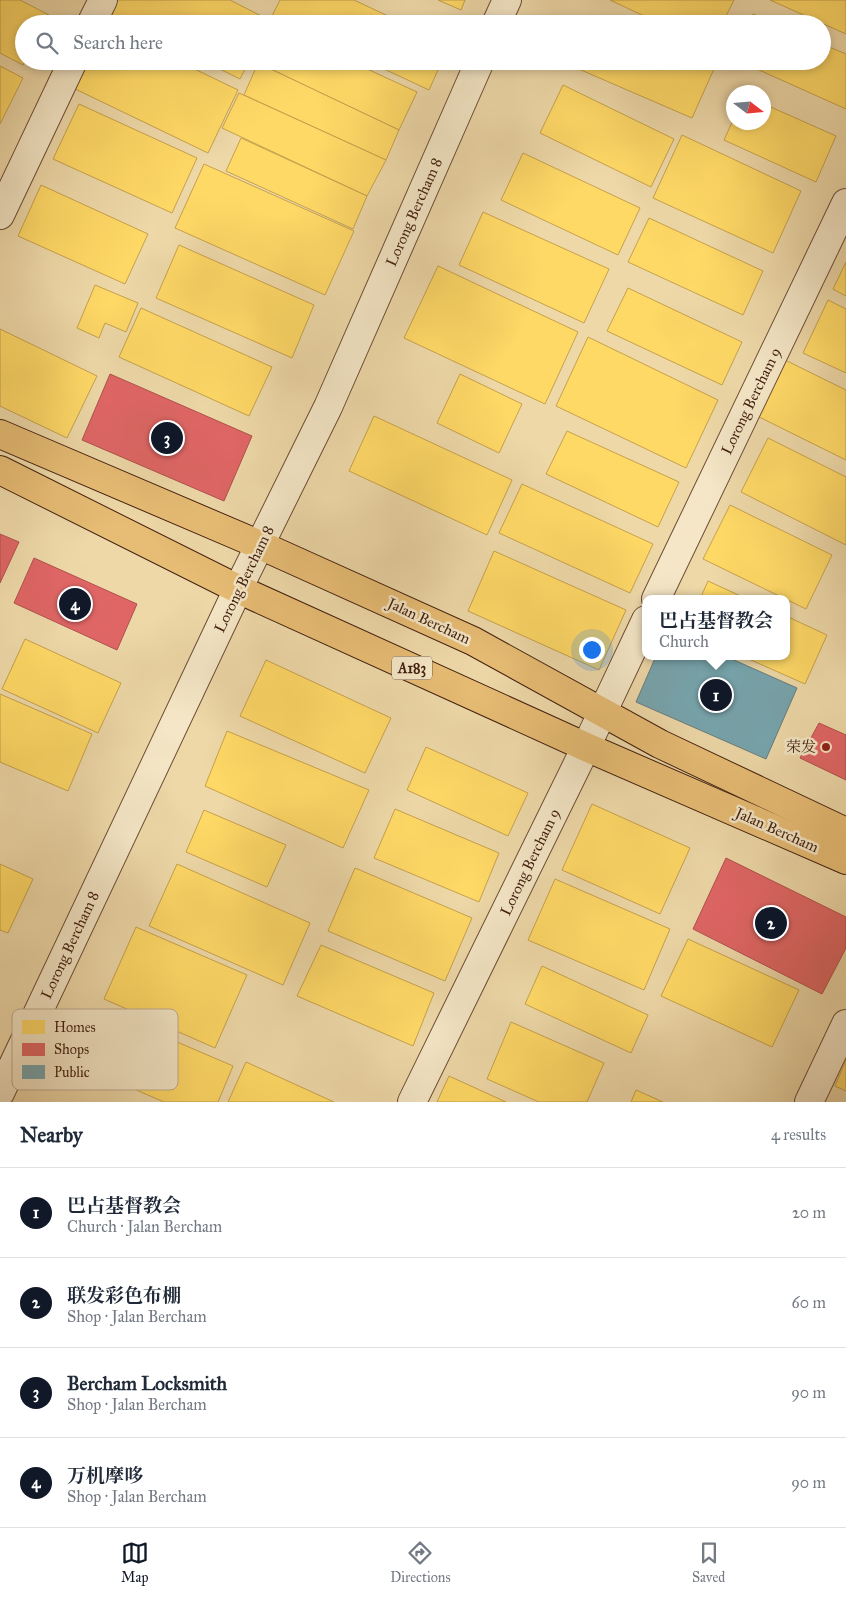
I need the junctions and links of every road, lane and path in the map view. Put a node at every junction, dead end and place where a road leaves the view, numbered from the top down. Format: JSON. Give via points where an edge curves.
{"nodes":[{"id":1,"x":103,"y":0,"type":"edge"},
{"id":2,"x":506,"y":0,"type":"edge"},
{"id":3,"x":96,"y":15,"type":"edge"},
{"id":4,"x":500,"y":15,"type":"edge"},
{"id":5,"x":70,"y":70,"type":"edge"},
{"id":6,"x":476,"y":70,"type":"edge"},
{"id":7,"x":846,"y":203,"type":"edge"},
{"id":8,"x":0,"y":215,"type":"edge"},
{"id":9,"x":0,"y":434,"type":"edge"},
{"id":10,"x":0,"y":470,"type":"edge"},
{"id":11,"x":260,"y":545,"type":"junction"},
{"id":12,"x":238,"y":589,"type":"junction"},
{"id":13,"x":658,"y":595,"type":"edge"},
{"id":14,"x":642,"y":628,"type":"edge"},
{"id":15,"x":602,"y":712,"type":"junction"},
{"id":16,"x":586,"y":747,"type":"junction"},
{"id":17,"x":846,"y":832,"type":"edge"},
{"id":18,"x":846,"y":860,"type":"edge"},
{"id":19,"x":40,"y":1009,"type":"edge"},
{"id":20,"x":846,"y":1024,"type":"edge"},
{"id":21,"x":12,"y":1068,"type":"edge"},
{"id":22,"x":0,"y":1093,"type":"edge"},
{"id":23,"x":412,"y":1102,"type":"edge"},
{"id":24,"x":809,"y":1102,"type":"edge"}],
"edges":[{"from":1,"to":3,"type":"street"},
{"from":2,"to":4,"type":"street"},
{"from":5,"to":8,"type":"street"},
{"from":6,"to":11,"type":"street","name":"Lorong Bercham 8","via":[[328,407]]},
{"from":7,"to":13,"type":"street","name":"Lorong Bercham 9"},
{"from":9,"to":11,"type":"main road","name":"Jalan Bercham"},
{"from":10,"to":12,"type":"main road","name":"Jalan Bercham","number":"A183"},
{"from":11,"to":12,"type":"street","name":"Lorong Bercham 8"},
{"from":11,"to":15,"type":"main road","name":"Jalan Bercham","via":[[473,641]]},
{"from":12,"to":16,"type":"main road","name":"Jalan Bercham","number":"A183"},
{"from":12,"to":19,"type":"street","name":"Lorong Bercham 8"},
{"from":14,"to":15,"type":"street","name":"Lorong Bercham 9"},
{"from":15,"to":16,"type":"street","name":"Lorong Bercham 9"},
{"from":15,"to":17,"type":"main road","name":"Jalan Bercham","via":[[660,744]]},
{"from":16,"to":18,"type":"main road","name":"Jalan Bercham","number":"A183"},
{"from":16,"to":23,"type":"street","name":"Lorong Bercham 9"},
{"from":20,"to":24,"type":"street"},
{"from":21,"to":22,"type":"street","name":"Lorong Bercham 8"}]}
